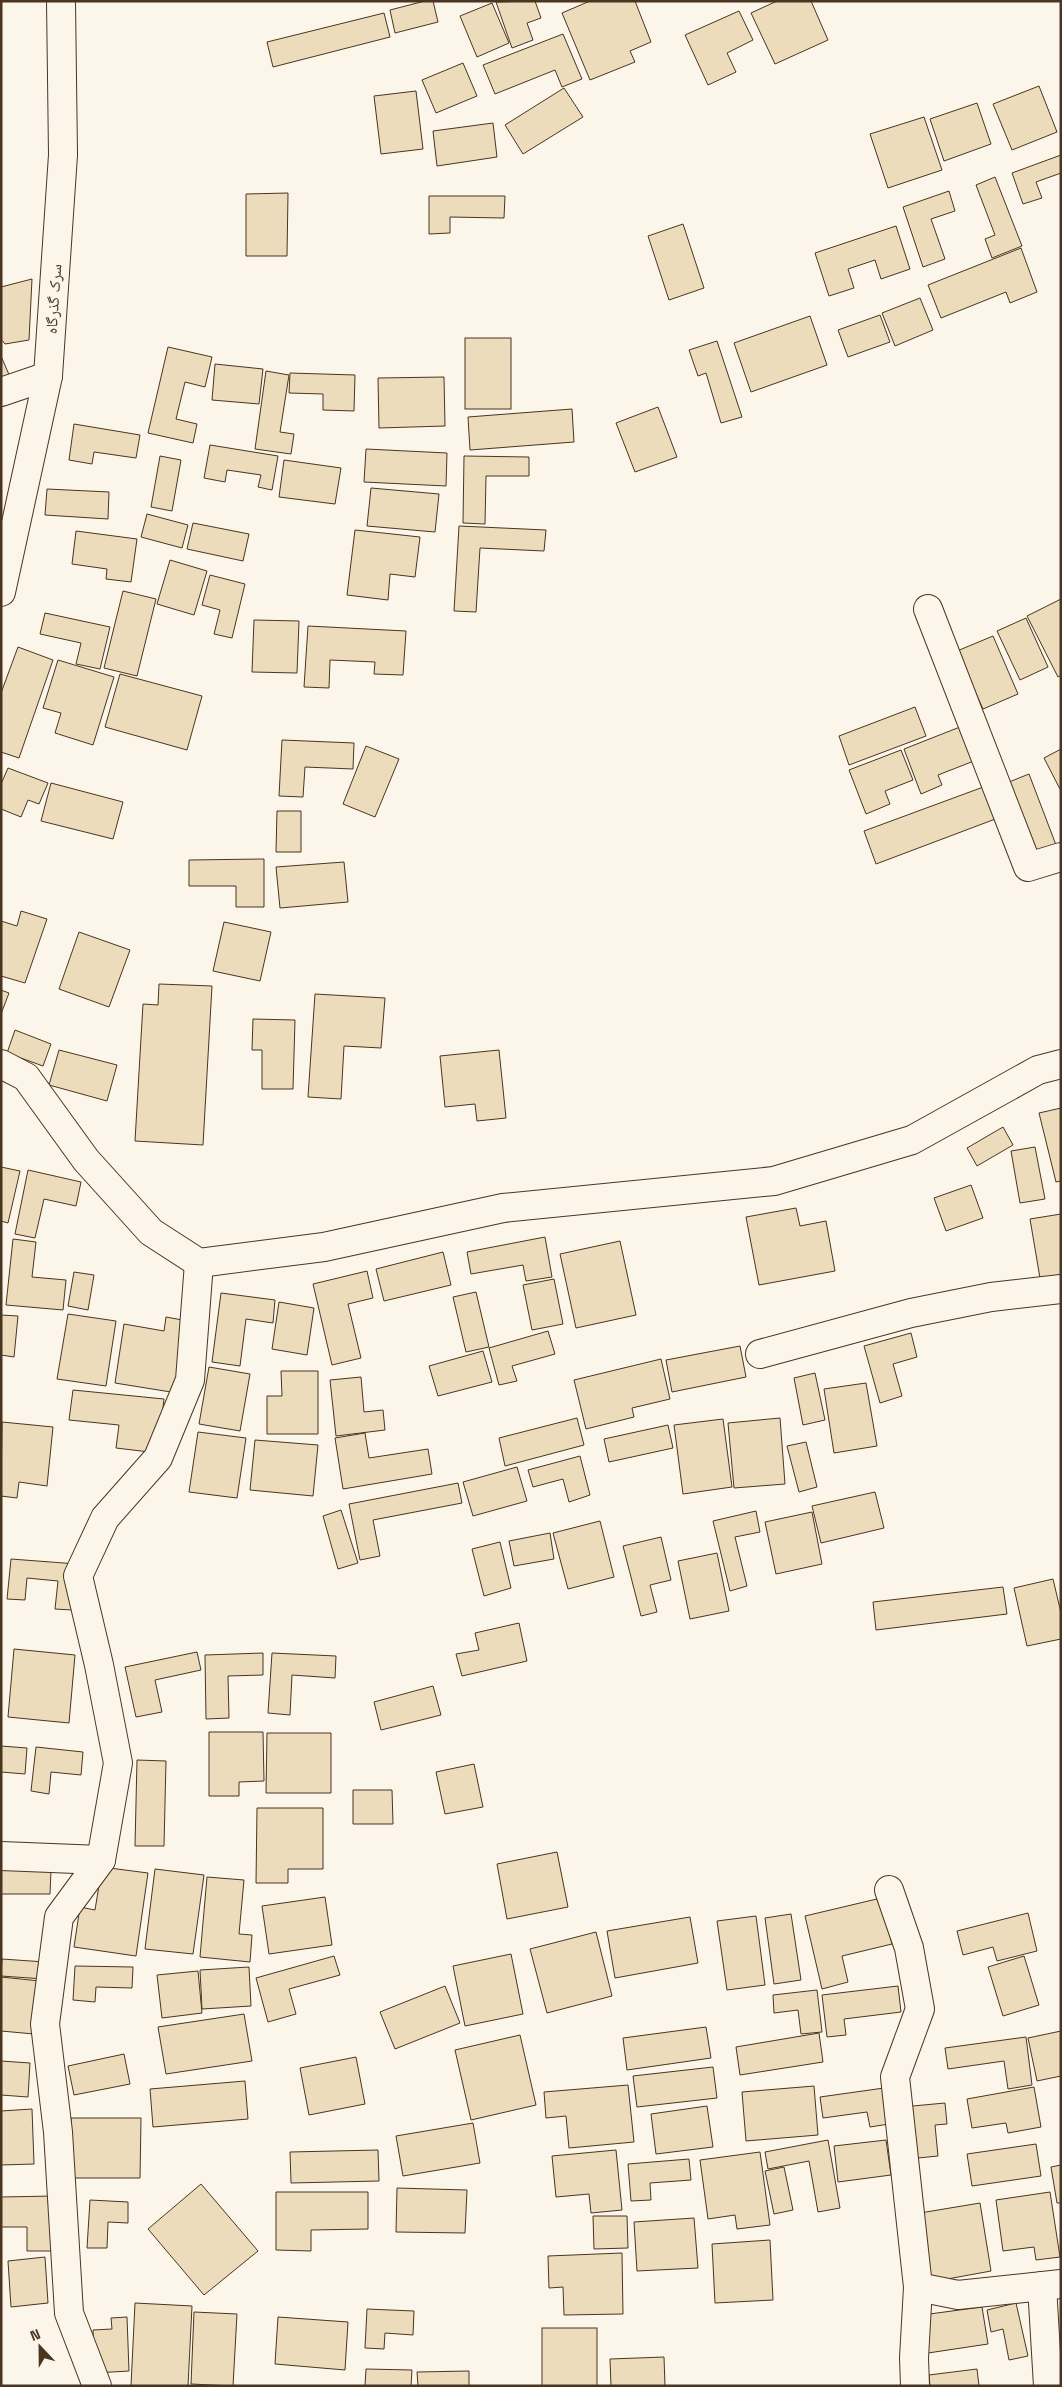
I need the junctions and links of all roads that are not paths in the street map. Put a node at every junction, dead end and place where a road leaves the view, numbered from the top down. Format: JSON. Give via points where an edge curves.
{"nodes":[{"id":1,"x":61,"y":1,"type":"edge"},
{"id":2,"x":48,"y":376,"type":"junction"},
{"id":3,"x":1,"y":392,"type":"edge"},
{"id":4,"x":1,"y":592,"type":"edge"},
{"id":5,"x":928,"y":609,"type":"dead end"},
{"id":6,"x":1061,"y":857,"type":"edge"},
{"id":7,"x":1,"y":1064,"type":"edge"},
{"id":8,"x":1061,"y":1064,"type":"edge"},
{"id":9,"x":199,"y":1263,"type":"junction"},
{"id":10,"x":1061,"y":1289,"type":"edge"},
{"id":11,"x":760,"y":1354,"type":"dead end"},
{"id":12,"x":1,"y":1856,"type":"edge"},
{"id":13,"x":101,"y":1860,"type":"junction"},
{"id":14,"x":888,"y":1890,"type":"dead end"},
{"id":15,"x":1051,"y":2285,"type":"edge"},
{"id":16,"x":918,"y":2287,"type":"junction"},
{"id":17,"x":97,"y":2386,"type":"edge"},
{"id":18,"x":916,"y":2386,"type":"edge"},
{"id":19,"x":1048,"y":2386,"type":"edge"}],
"edges":[{"from":1,"to":2,"type":"street","name":"سرک گذرگاه","via":[[64,156]]},
{"from":2,"to":3,"type":"street"},
{"from":2,"to":4,"type":"street","name":"سرک گذرگاه"},
{"from":5,"to":6,"type":"street","via":[[1028,867]]},
{"from":7,"to":9,"type":"street","via":[[26,1078],[86,1160],[151,1232]]},
{"from":8,"to":9,"type":"street","via":[[1038,1070],[912,1140],[774,1181],[503,1208],[324,1247]]},
{"from":9,"to":13,"type":"street","via":[[190,1380],[158,1458],[105,1518],[78,1576],[118,1763]]},
{"from":10,"to":11,"type":"street","via":[[991,1297],[911,1313]]},
{"from":12,"to":13,"type":"street"},
{"from":13,"to":17,"type":"street","via":[[59,1917],[45,2024],[58,2132],[69,2314]]},
{"from":14,"to":16,"type":"street","via":[[909,1948],[920,2009],[895,2078]]},
{"from":15,"to":16,"type":"street","via":[[958,2295]]},
{"from":15,"to":19,"type":"street"},
{"from":16,"to":18,"type":"street","via":[[914,2358]]}]}
